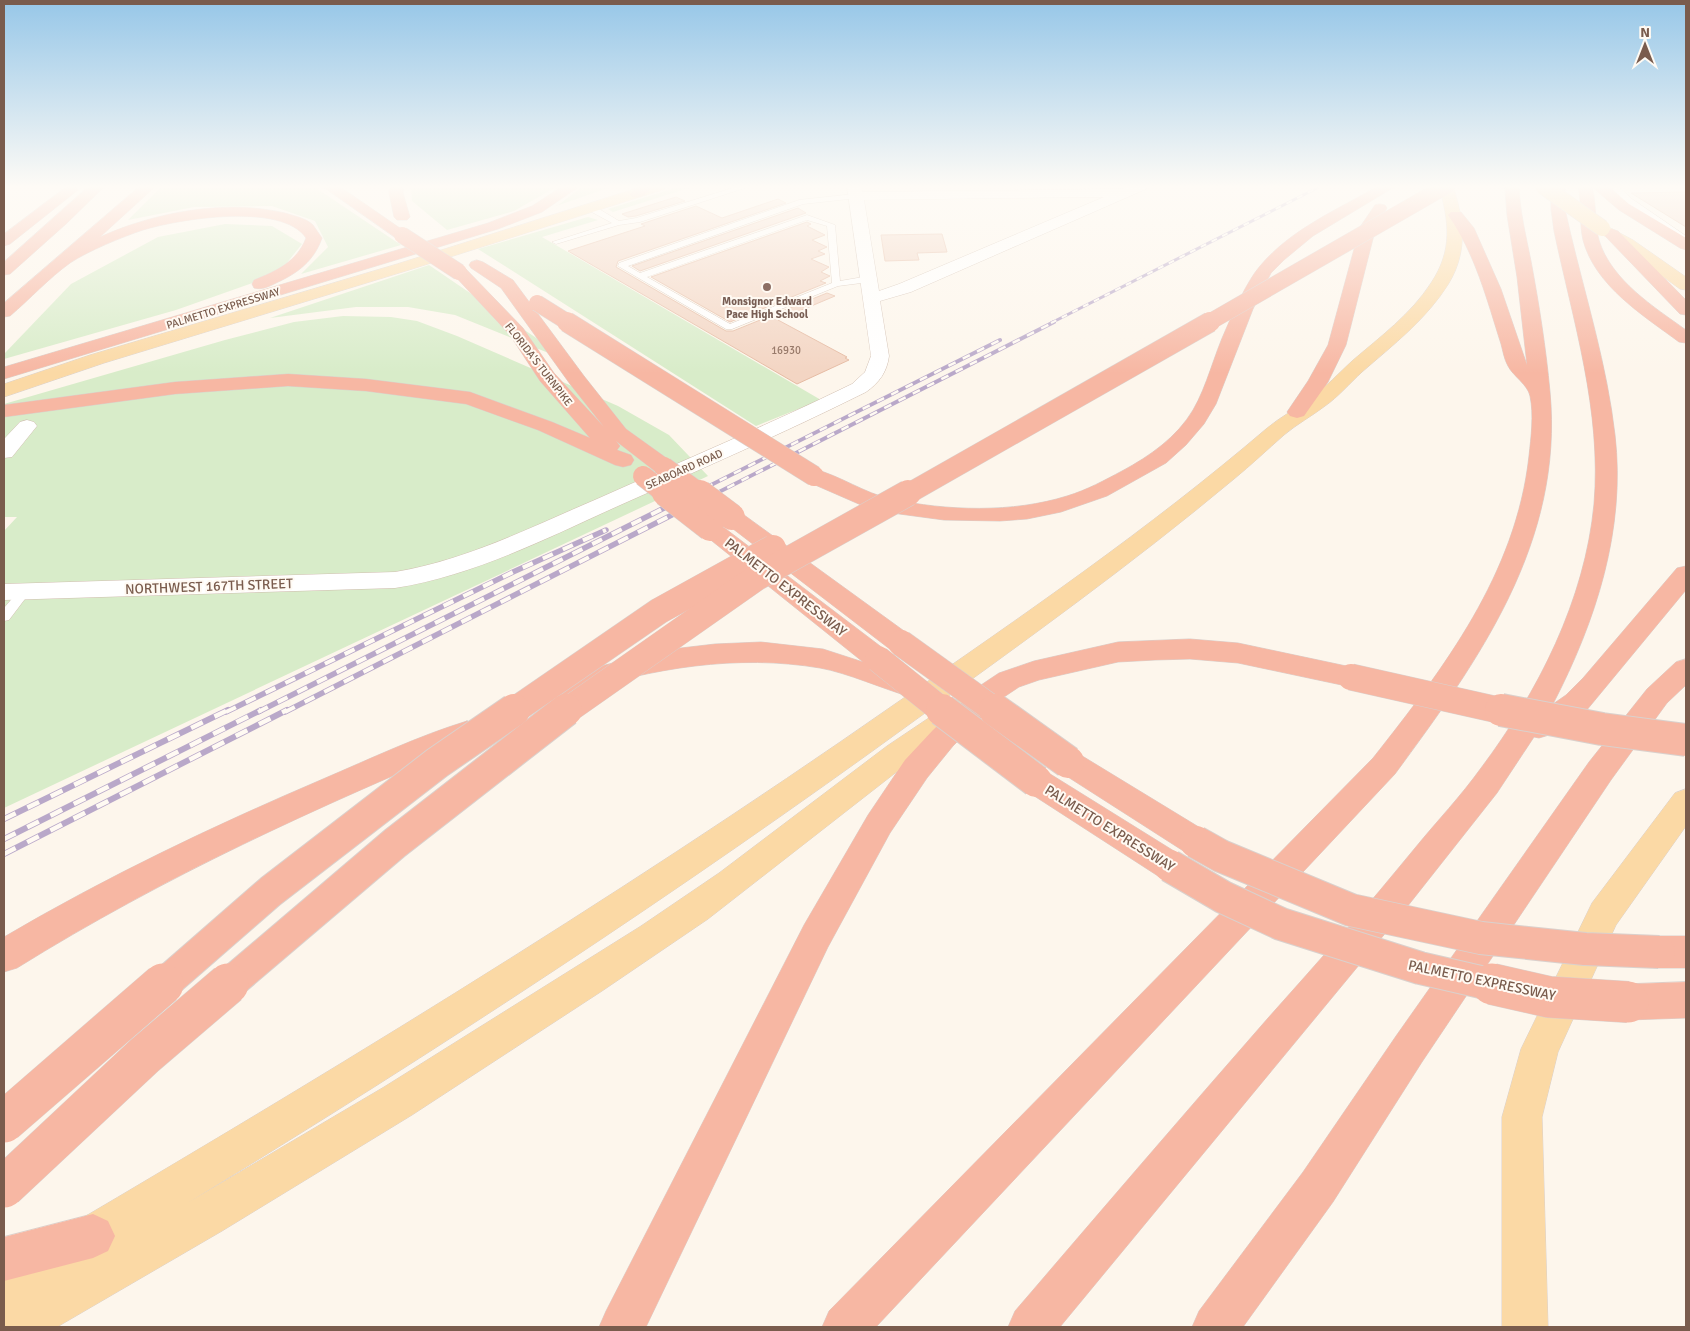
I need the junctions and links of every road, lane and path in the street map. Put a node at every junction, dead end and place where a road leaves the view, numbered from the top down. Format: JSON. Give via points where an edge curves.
{"nodes":[{"id":1,"x":30,"y":248,"type":"edge"},
{"id":2,"x":76,"y":248,"type":"edge"},
{"id":3,"x":87,"y":248,"type":"edge"},
{"id":4,"x":311,"y":248,"type":"edge"},
{"id":5,"x":420,"y":248,"type":"edge"},
{"id":6,"x":434,"y":248,"type":"edge"},
{"id":7,"x":448,"y":248,"type":"edge"},
{"id":8,"x":463,"y":248,"type":"edge"},
{"id":9,"x":670,"y":248,"type":"edge"},
{"id":10,"x":719,"y":248,"type":"edge"},
{"id":11,"x":833,"y":248,"type":"edge"},
{"id":12,"x":864,"y":248,"type":"edge"},
{"id":13,"x":997,"y":248,"type":"edge"},
{"id":14,"x":1289,"y":248,"type":"edge"},
{"id":15,"x":1310,"y":248,"type":"edge"},
{"id":16,"x":1338,"y":248,"type":"edge"},
{"id":17,"x":1362,"y":248,"type":"edge"},
{"id":18,"x":1454,"y":248,"type":"edge"},
{"id":19,"x":1475,"y":248,"type":"edge"},
{"id":20,"x":1520,"y":248,"type":"edge"},
{"id":21,"x":1566,"y":248,"type":"edge"},
{"id":22,"x":1594,"y":248,"type":"edge"},
{"id":23,"x":1626,"y":248,"type":"edge"},
{"id":24,"x":1634,"y":248,"type":"edge"},
{"id":25,"x":61,"y":261,"type":"junction"},
{"id":26,"x":4,"y":270,"type":"edge"},
{"id":27,"x":640,"y":276,"type":"junction"},
{"id":28,"x":869,"y":279,"type":"junction"},
{"id":29,"x":507,"y":284,"type":"junction"},
{"id":30,"x":836,"y":284,"type":"junction"},
{"id":31,"x":1686,"y":284,"type":"edge"},
{"id":32,"x":872,"y":298,"type":"junction"},
{"id":33,"x":1686,"y":310,"type":"edge"},
{"id":34,"x":4,"y":312,"type":"edge"},
{"id":35,"x":141,"y":332,"type":"junction"},
{"id":36,"x":1686,"y":338,"type":"edge"},
{"id":37,"x":4,"y":373,"type":"edge"},
{"id":38,"x":4,"y":391,"type":"edge"},
{"id":39,"x":1540,"y":393,"type":"junction"},
{"id":40,"x":4,"y":411,"type":"edge"},
{"id":41,"x":1297,"y":412,"type":"junction"},
{"id":42,"x":27,"y":426,"type":"dead end"},
{"id":43,"x":4,"y":452,"type":"edge"},
{"id":44,"x":623,"y":460,"type":"junction"},
{"id":45,"x":721,"y":523,"type":"junction"},
{"id":46,"x":1686,"y":574,"type":"edge"},
{"id":47,"x":415,"y":578,"type":"joint"},
{"id":48,"x":14,"y":592,"type":"edge"},
{"id":49,"x":4,"y":617,"type":"edge"},
{"id":50,"x":868,"y":665,"type":"junction"},
{"id":51,"x":1686,"y":669,"type":"edge"},
{"id":52,"x":988,"y":694,"type":"junction"},
{"id":53,"x":1686,"y":740,"type":"edge"},
{"id":54,"x":1517,"y":741,"type":"junction"},
{"id":55,"x":1686,"y":802,"type":"edge"},
{"id":56,"x":1673,"y":952,"type":"edge"},
{"id":57,"x":4,"y":956,"type":"edge"},
{"id":58,"x":1686,"y":1000,"type":"edge"},
{"id":59,"x":4,"y":1122,"type":"edge"},
{"id":60,"x":4,"y":1187,"type":"edge"},
{"id":61,"x":93,"y":1236,"type":"junction"},
{"id":62,"x":4,"y":1259,"type":"edge"},
{"id":63,"x":4,"y":1289,"type":"edge"},
{"id":64,"x":13,"y":1327,"type":"edge"},
{"id":65,"x":622,"y":1327,"type":"edge"},
{"id":66,"x":845,"y":1327,"type":"edge"},
{"id":67,"x":1031,"y":1327,"type":"edge"},
{"id":68,"x":1215,"y":1327,"type":"edge"},
{"id":69,"x":1525,"y":1327,"type":"edge"}],
"edges":[{"from":1,"to":26,"type":"highway"},
{"from":2,"to":25,"type":"highway"},
{"from":3,"to":25,"type":"highway"},
{"from":4,"to":35,"type":"highway","via":[[300,262],[279,276]]},
{"from":5,"to":35,"type":"highway","name":"PALMETTO EXPRESSWAY"},
{"from":6,"to":44,"type":"highway","name":"FLORIDA'S TURNPIKE","bridge":true,"via":[[517,332],[547,377]]},
{"from":7,"to":29,"type":"highway"},
{"from":8,"to":38,"type":"main road","via":[[97,359]]},
{"from":9,"to":27,"type":"lane","via":[[622,265]]},
{"from":10,"to":27,"type":"lane"},
{"from":11,"to":30,"type":"lane"},
{"from":12,"to":28,"type":"street","name":"SEABOARD ROAD"},
{"from":13,"to":32,"type":"street","via":[[905,288]]},
{"from":14,"to":29,"type":"highway","bridge":true,"via":[[1264,272],[1250,296],[1204,408],[1179,441],[1161,457],[1074,502],[1015,513],[956,514],[906,509],[869,500],[814,476]]},
{"from":15,"to":59,"type":"highway","bridge":true,"via":[[659,611],[437,763],[270,891]]},
{"from":16,"to":60,"type":"highway","bridge":true,"via":[[756,578],[561,714],[395,843],[145,1055]]},
{"from":17,"to":41,"type":"highway","via":[[1337,345],[1322,376]]},
{"from":18,"to":41,"type":"main road","via":[[1442,280],[1426,304],[1317,403]]},
{"from":19,"to":39,"type":"highway","via":[[1517,365]]},
{"from":20,"to":39,"type":"highway"},
{"from":21,"to":54,"type":"highway","via":[[1604,414],[1606,486],[1599,546],[1587,591],[1562,655]]},
{"from":22,"to":36,"type":"highway","via":[[1631,296]]},
{"from":23,"to":33,"type":"highway"},
{"from":24,"to":31,"type":"main road"},
{"from":25,"to":34,"type":"highway"},
{"from":27,"to":30,"type":"lane","via":[[729,327]]},
{"from":28,"to":30,"type":"lane"},
{"from":28,"to":32,"type":"street","name":"SEABOARD ROAD"},
{"from":29,"to":45,"type":"highway","bridge":true,"via":[[619,433],[664,467]]},
{"from":32,"to":47,"type":"street","name":"SEABOARD ROAD","via":[[879,365],[870,381],[859,388],[787,424],[544,530],[466,562]]},
{"from":35,"to":37,"type":"highway","name":"PALMETTO EXPRESSWAY"},
{"from":39,"to":66,"type":"highway","via":[[1540,461],[1520,540],[1483,626],[1438,696],[1384,766]]},
{"from":40,"to":44,"type":"highway","via":[[184,387],[288,380],[366,385],[470,398]]},
{"from":41,"to":61,"type":"main road","via":[[1206,491],[1048,610],[734,832],[627,905],[426,1033]]},
{"from":42,"to":43,"type":"street"},
{"from":44,"to":45,"type":"highway","name":"PALMETTO EXPRESSWAY","bridge":true,"via":[[643,476]]},
{"from":45,"to":50,"type":"highway","name":"PALMETTO EXPRESSWAY"},
{"from":45,"to":56,"type":"highway","name":"PALMETTO EXPRESSWAY","bridge":true,"via":[[901,643],[1068,762],[1221,856],[1351,910],[1481,938],[1585,949]]},
{"from":46,"to":54,"type":"highway","via":[[1576,703]]},
{"from":47,"to":48,"type":"street","name":"NORTHWEST 167TH STREET"},
{"from":48,"to":49,"type":"lane"},
{"from":50,"to":57,"type":"highway","via":[[752,652],[664,660],[562,686],[478,727],[281,810],[174,860]]},
{"from":50,"to":58,"type":"highway","name":"PALMETTO EXPRESSWAY","bridge":true,"via":[[911,688],[1036,781],[1170,866],[1223,897],[1281,924],[1420,968],[1549,996],[1628,1002]]},
{"from":51,"to":68,"type":"highway","via":[[1657,696],[1600,771],[1318,1187]]},
{"from":52,"to":53,"type":"highway","bridge":true,"via":[[1009,680],[1034,671],[1111,653],[1190,649],[1238,653],[1582,726]]},
{"from":52,"to":64,"type":"main road","via":[[917,739],[698,907],[604,970],[378,1115]]},
{"from":52,"to":65,"type":"highway","via":[[916,769],[879,824],[816,936]]},
{"from":54,"to":67,"type":"highway","via":[[1475,799],[1387,907]]},
{"from":55,"to":69,"type":"main road","via":[[1604,914],[1540,1049],[1522,1116]]},
{"from":61,"to":62,"type":"highway"},
{"from":61,"to":63,"type":"main road"}]}
